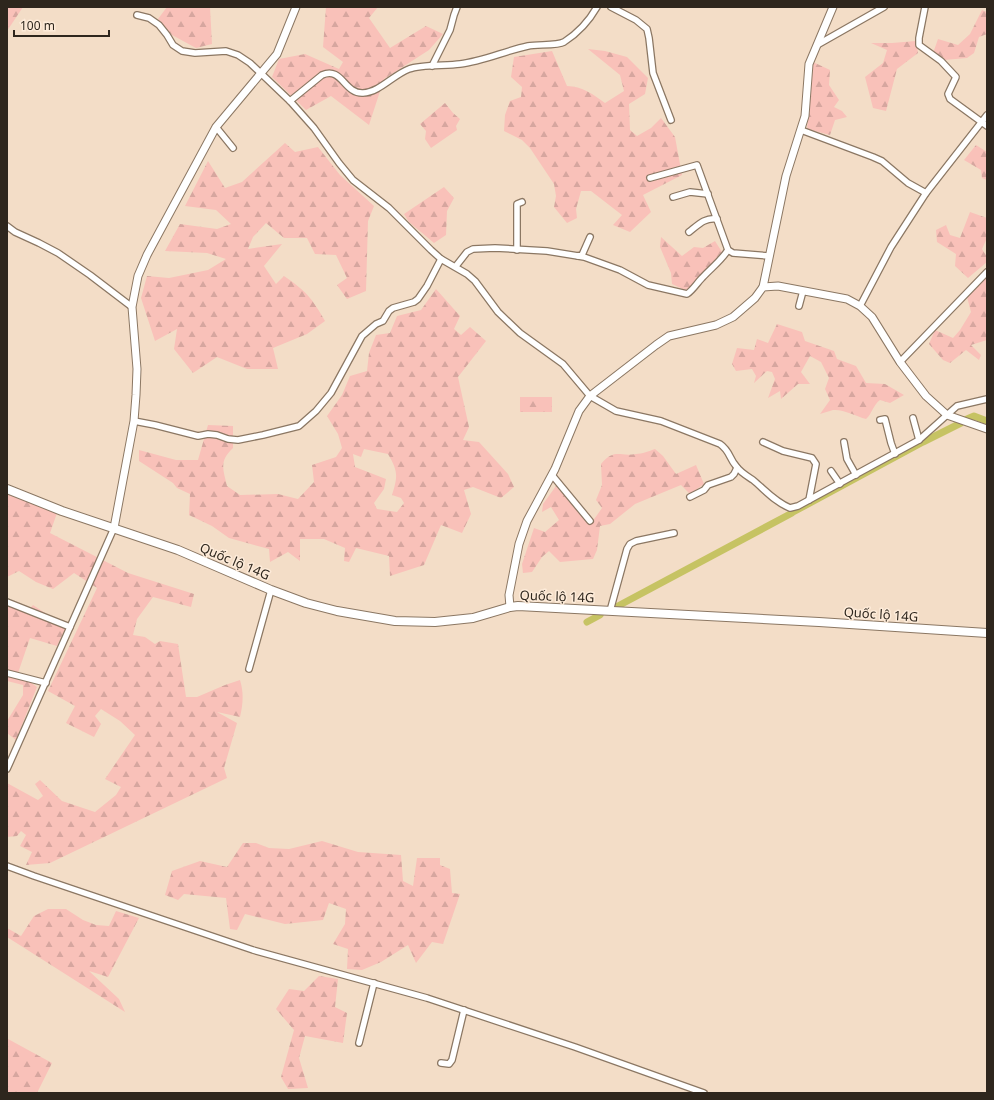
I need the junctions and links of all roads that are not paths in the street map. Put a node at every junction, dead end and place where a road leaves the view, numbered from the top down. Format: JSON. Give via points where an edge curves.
{"nodes":[{"id":1,"x":296,"y":7,"type":"edge"},
{"id":2,"x":457,"y":7,"type":"edge"},
{"id":3,"x":597,"y":7,"type":"edge"},
{"id":4,"x":611,"y":7,"type":"edge"},
{"id":5,"x":833,"y":7,"type":"edge"},
{"id":6,"x":884,"y":7,"type":"edge"},
{"id":7,"x":925,"y":7,"type":"edge"},
{"id":8,"x":137,"y":15,"type":"dead end"},
{"id":9,"x":817,"y":45,"type":"junction"},
{"id":10,"x":432,"y":66,"type":"junction"},
{"id":11,"x":261,"y":73,"type":"junction"},
{"id":12,"x":290,"y":101,"type":"junction"},
{"id":13,"x":987,"y":116,"type":"edge"},
{"id":14,"x":671,"y":120,"type":"dead end"},
{"id":15,"x":984,"y":124,"type":"edge"},
{"id":16,"x":216,"y":127,"type":"junction"},
{"id":17,"x":801,"y":130,"type":"junction"},
{"id":18,"x":233,"y":148,"type":"dead end"},
{"id":19,"x":650,"y":178,"type":"dead end"},
{"id":20,"x":926,"y":192,"type":"junction"},
{"id":21,"x":708,"y":194,"type":"junction"},
{"id":22,"x":673,"y":197,"type":"dead end"},
{"id":23,"x":522,"y":202,"type":"dead end"},
{"id":24,"x":717,"y":219,"type":"junction"},
{"id":25,"x":7,"y":226,"type":"edge"},
{"id":26,"x":689,"y":232,"type":"dead end"},
{"id":27,"x":590,"y":237,"type":"dead end"},
{"id":28,"x":517,"y":250,"type":"junction"},
{"id":29,"x":728,"y":250,"type":"junction"},
{"id":30,"x":578,"y":256,"type":"junction"},
{"id":31,"x":769,"y":256,"type":"junction"},
{"id":32,"x":441,"y":259,"type":"junction"},
{"id":33,"x":456,"y":266,"type":"junction"},
{"id":34,"x":987,"y":272,"type":"edge"},
{"id":35,"x":763,"y":287,"type":"junction"},
{"id":36,"x":803,"y":290,"type":"junction"},
{"id":37,"x":799,"y":306,"type":"dead end"},
{"id":38,"x":860,"y":306,"type":"junction"},
{"id":39,"x":132,"y":307,"type":"junction"},
{"id":40,"x":900,"y":362,"type":"junction"},
{"id":41,"x":590,"y":396,"type":"junction"},
{"id":42,"x":987,"y":399,"type":"edge"},
{"id":43,"x":947,"y":415,"type":"junction"},
{"id":44,"x":913,"y":418,"type":"dead end"},
{"id":45,"x":880,"y":420,"type":"dead end"},
{"id":46,"x":134,"y":421,"type":"junction"},
{"id":47,"x":987,"y":428,"type":"edge"},
{"id":48,"x":919,"y":440,"type":"junction"},
{"id":49,"x":763,"y":442,"type":"dead end"},
{"id":50,"x":844,"y":442,"type":"dead end"},
{"id":51,"x":895,"y":454,"type":"junction"},
{"id":52,"x":737,"y":468,"type":"junction"},
{"id":53,"x":831,"y":471,"type":"dead end"},
{"id":54,"x":552,"y":475,"type":"junction"},
{"id":55,"x":856,"y":475,"type":"junction"},
{"id":56,"x":840,"y":484,"type":"junction"},
{"id":57,"x":7,"y":489,"type":"edge"},
{"id":58,"x":690,"y":497,"type":"dead end"},
{"id":59,"x":809,"y":500,"type":"junction"},
{"id":60,"x":590,"y":521,"type":"dead end"},
{"id":61,"x":114,"y":528,"type":"junction"},
{"id":62,"x":674,"y":533,"type":"dead end"},
{"id":63,"x":271,"y":590,"type":"junction"},
{"id":64,"x":7,"y":602,"type":"edge"},
{"id":65,"x":510,"y":607,"type":"junction"},
{"id":66,"x":610,"y":610,"type":"junction"},
{"id":67,"x":70,"y":627,"type":"junction"},
{"id":68,"x":987,"y":633,"type":"edge"},
{"id":69,"x":249,"y":669,"type":"dead end"},
{"id":70,"x":7,"y":673,"type":"edge"},
{"id":71,"x":46,"y":683,"type":"junction"},
{"id":72,"x":7,"y":769,"type":"edge"},
{"id":73,"x":7,"y":866,"type":"edge"},
{"id":74,"x":374,"y":983,"type":"junction"},
{"id":75,"x":464,"y":1010,"type":"junction"},
{"id":76,"x":359,"y":1042,"type":"dead end"},
{"id":77,"x":441,"y":1063,"type":"dead end"},
{"id":78,"x":704,"y":1093,"type":"edge"}],
"edges":[{"from":1,"to":11,"type":"street","via":[[277,54]]},
{"from":2,"to":10,"type":"street","via":[[448,34]]},
{"from":3,"to":10,"type":"street","via":[[588,22],[563,43],[529,46],[460,64]]},
{"from":4,"to":14,"type":"street","via":[[647,29],[652,73]]},
{"from":5,"to":9,"type":"street"},
{"from":6,"to":9,"type":"street"},
{"from":7,"to":15,"type":"street","via":[[920,45],[955,76],[956,79],[948,94],[950,99]]},
{"from":8,"to":11,"type":"street","via":[[149,18],[159,25],[173,45],[182,52],[226,51],[238,55]]},
{"from":9,"to":17,"type":"street","via":[[809,64],[805,116]]},
{"from":10,"to":12,"type":"street","via":[[409,68],[364,93],[354,91],[332,72],[327,73]]},
{"from":11,"to":12,"type":"street"},
{"from":11,"to":16,"type":"street"},
{"from":12,"to":32,"type":"street","via":[[353,180],[389,208]]},
{"from":13,"to":15,"type":"street"},
{"from":15,"to":20,"type":"street"},
{"from":16,"to":18,"type":"street"},
{"from":16,"to":39,"type":"street","via":[[147,255],[138,276]]},
{"from":17,"to":20,"type":"street","via":[[882,161],[908,183]]},
{"from":17,"to":31,"type":"street","via":[[786,176]]},
{"from":19,"to":21,"type":"street","via":[[697,165]]},
{"from":20,"to":38,"type":"street"},
{"from":21,"to":22,"type":"street","via":[[690,192]]},
{"from":21,"to":24,"type":"street"},
{"from":23,"to":28,"type":"street","via":[[517,204]]},
{"from":24,"to":26,"type":"street","via":[[712,218],[699,223]]},
{"from":24,"to":29,"type":"street"},
{"from":25,"to":39,"type":"street","via":[[64,257]]},
{"from":27,"to":30,"type":"street","via":[[582,255]]},
{"from":28,"to":30,"type":"street"},
{"from":28,"to":33,"type":"street","via":[[470,249]]},
{"from":29,"to":30,"type":"street","via":[[722,260],[687,294],[648,285],[620,270]]},
{"from":29,"to":31,"type":"street","via":[[733,253]]},
{"from":31,"to":35,"type":"street"},
{"from":32,"to":33,"type":"street"},
{"from":32,"to":46,"type":"street","via":[[427,286],[414,302],[393,308],[383,321],[362,336],[330,393],[300,426],[238,440],[208,434],[198,436]]},
{"from":33,"to":41,"type":"street","via":[[475,281],[498,312],[520,333],[563,364]]},
{"from":34,"to":40,"type":"street"},
{"from":35,"to":36,"type":"street","via":[[778,286]]},
{"from":35,"to":41,"type":"street","via":[[734,317],[716,325],[670,336]]},
{"from":36,"to":37,"type":"street"},
{"from":36,"to":38,"type":"street","via":[[847,299]]},
{"from":38,"to":40,"type":"street","via":[[872,317]]},
{"from":39,"to":46,"type":"street","via":[[138,369]]},
{"from":40,"to":43,"type":"street","via":[[926,396]]},
{"from":41,"to":52,"type":"street","via":[[616,411],[660,421],[720,444],[726,449]]},
{"from":41,"to":54,"type":"street","via":[[579,411]]},
{"from":42,"to":43,"type":"street","via":[[957,406]]},
{"from":43,"to":47,"type":"street"},
{"from":43,"to":48,"type":"street"},
{"from":44,"to":48,"type":"street"},
{"from":45,"to":51,"type":"street","via":[[885,419]]},
{"from":46,"to":61,"type":"street"},
{"from":48,"to":51,"type":"street"},
{"from":49,"to":59,"type":"street","via":[[815,461]]},
{"from":50,"to":55,"type":"street","via":[[847,459]]},
{"from":51,"to":55,"type":"street"},
{"from":52,"to":58,"type":"street","via":[[731,477]]},
{"from":52,"to":59,"type":"street","via":[[769,496],[790,508]]},
{"from":53,"to":56,"type":"street"},
{"from":54,"to":60,"type":"street"},
{"from":54,"to":65,"type":"street","via":[[527,521],[519,544],[509,596]]},
{"from":55,"to":56,"type":"street"},
{"from":56,"to":59,"type":"street"},
{"from":57,"to":61,"type":"main road","name":"Quốc lộ 14G"},
{"from":61,"to":63,"type":"main road","name":"Quốc lộ 14G","via":[[178,550]]},
{"from":61,"to":67,"type":"street"},
{"from":62,"to":66,"type":"street","via":[[630,544]]},
{"from":63,"to":65,"type":"main road","name":"Quốc lộ 14G","via":[[337,611],[395,621],[435,622],[473,618]]},
{"from":63,"to":69,"type":"street"},
{"from":64,"to":67,"type":"street"},
{"from":65,"to":66,"type":"main road","name":"Quốc lộ 14G"},
{"from":66,"to":68,"type":"main road","name":"Quốc lộ 14G"},
{"from":67,"to":71,"type":"street"},
{"from":70,"to":71,"type":"street"},
{"from":71,"to":72,"type":"street"},
{"from":73,"to":74,"type":"street","via":[[253,950]]},
{"from":74,"to":75,"type":"street"},
{"from":74,"to":76,"type":"street"},
{"from":75,"to":77,"type":"street","via":[[452,1060],[449,1064]]},
{"from":75,"to":78,"type":"street"}]}
